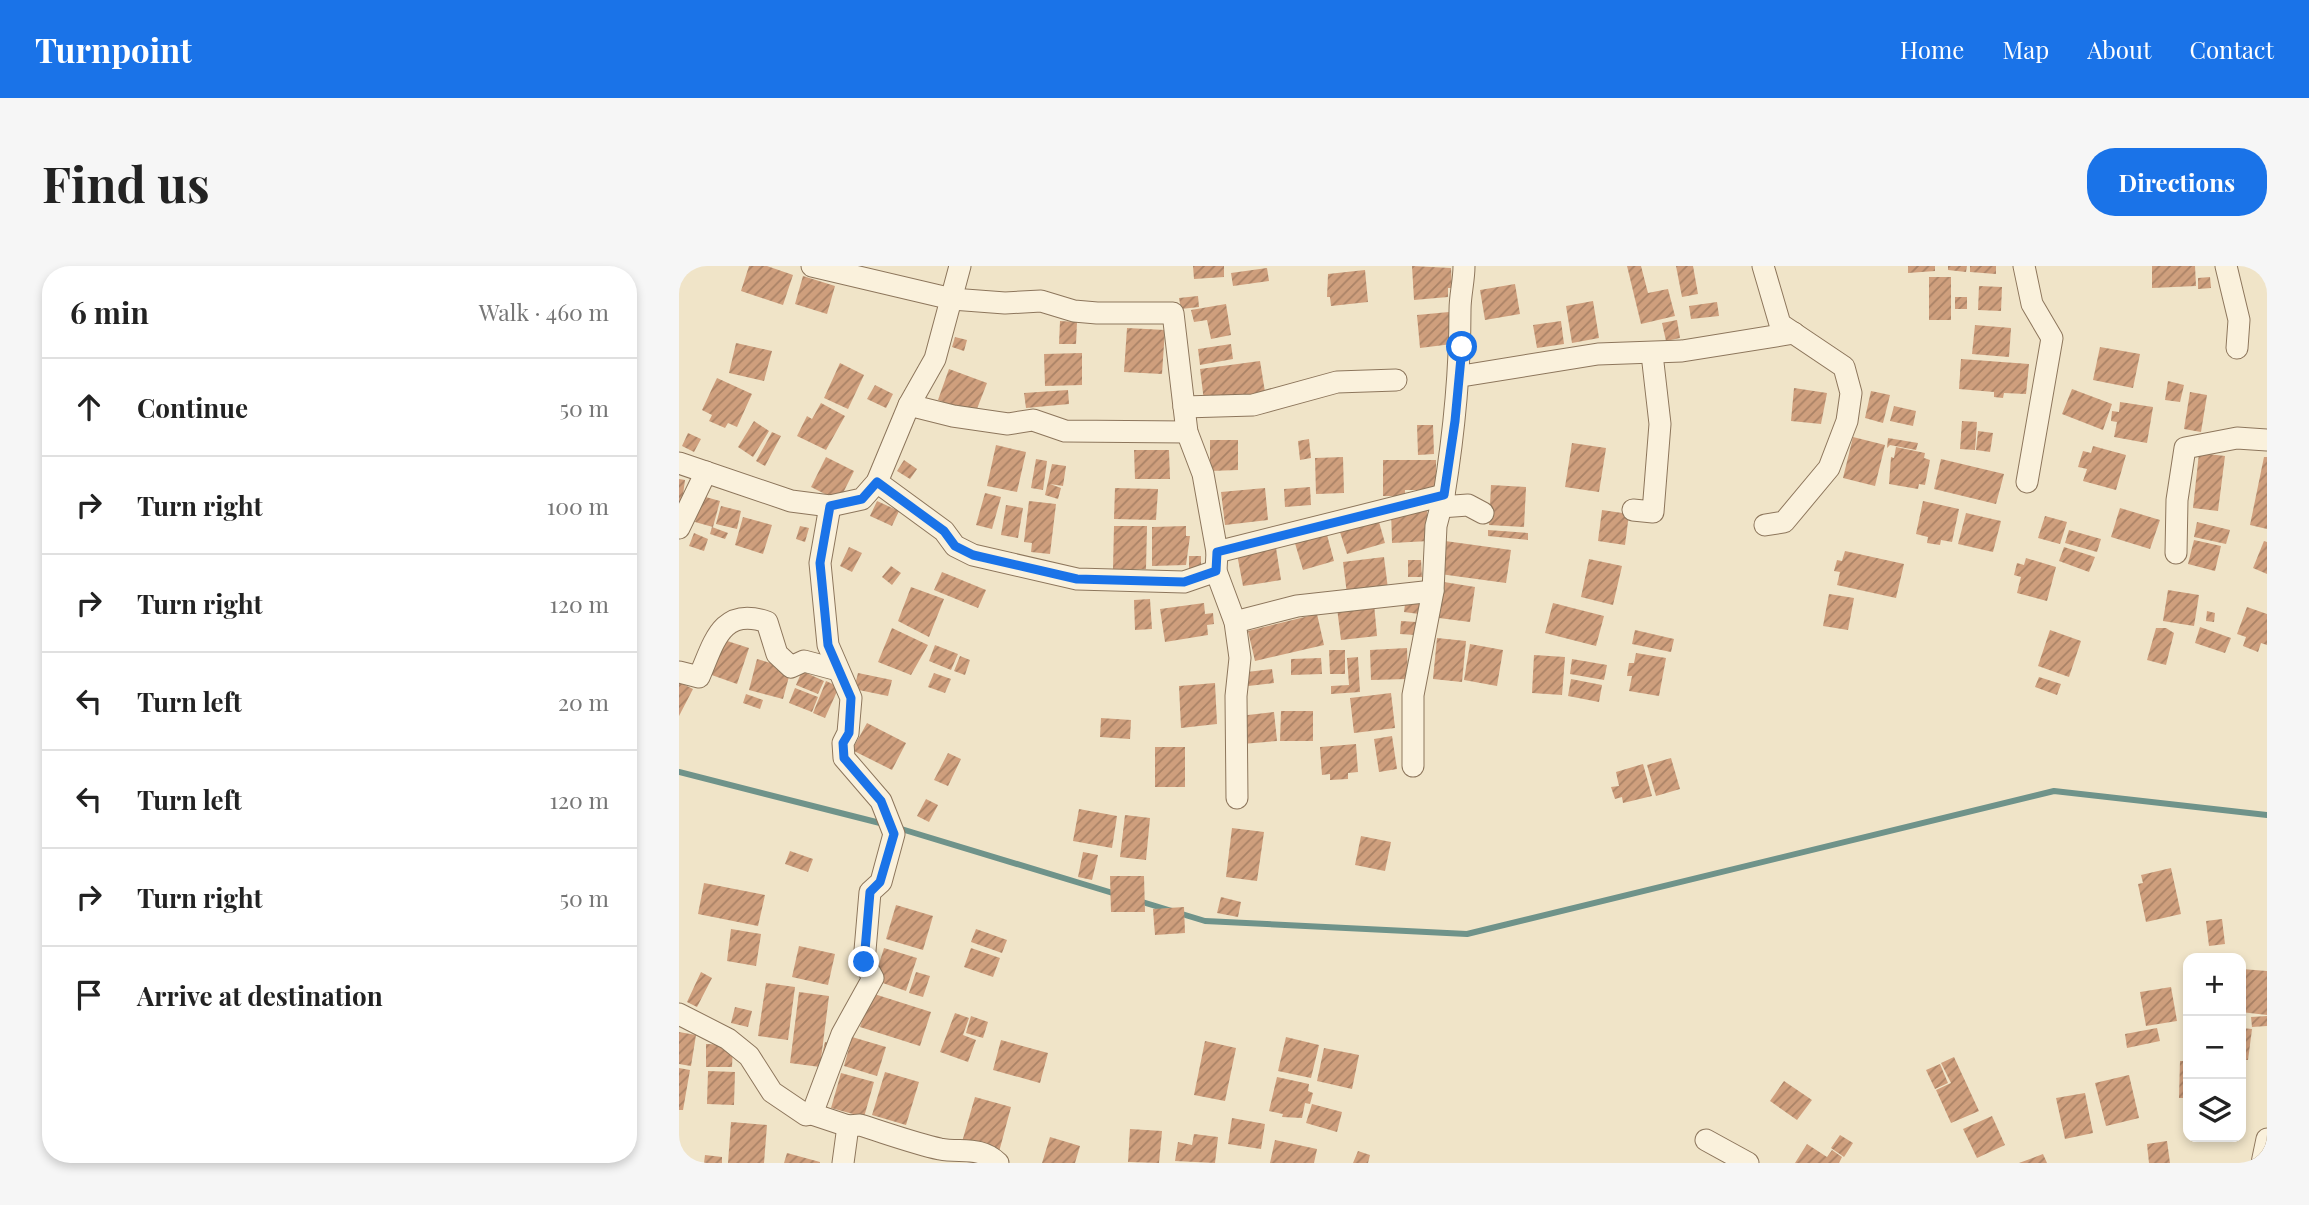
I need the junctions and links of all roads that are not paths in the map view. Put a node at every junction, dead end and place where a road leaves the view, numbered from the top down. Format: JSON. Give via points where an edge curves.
{"nodes":[{"id":1,"x":813,"y":266,"type":"edge"},
{"id":2,"x":960,"y":266,"type":"edge"},
{"id":3,"x":1464,"y":266,"type":"edge"},
{"id":4,"x":1763,"y":266,"type":"edge"},
{"id":5,"x":2024,"y":266,"type":"edge"},
{"id":6,"x":2226,"y":266,"type":"edge"},
{"id":7,"x":952,"y":299,"type":"junction"},
{"id":8,"x":1794,"y":333,"type":"junction"},
{"id":9,"x":2237,"y":348,"type":"dead end"},
{"id":10,"x":1652,"y":354,"type":"junction"},
{"id":11,"x":1459,"y":373,"type":"junction"},
{"id":12,"x":1396,"y":380,"type":"dead end"},
{"id":13,"x":909,"y":405,"type":"junction"},
{"id":14,"x":1184,"y":407,"type":"junction"},
{"id":15,"x":1187,"y":432,"type":"junction"},
{"id":16,"x":2267,"y":440,"type":"edge"},
{"id":17,"x":679,"y":463,"type":"edge"},
{"id":18,"x":706,"y":472,"type":"junction"},
{"id":19,"x":877,"y":482,"type":"junction"},
{"id":20,"x":2027,"y":482,"type":"dead end"},
{"id":21,"x":1442,"y":501,"type":"junction"},
{"id":22,"x":830,"y":506,"type":"junction"},
{"id":23,"x":1633,"y":510,"type":"dead end"},
{"id":24,"x":1483,"y":513,"type":"dead end"},
{"id":25,"x":1765,"y":525,"type":"dead end"},
{"id":26,"x":679,"y":528,"type":"edge"},
{"id":27,"x":2176,"y":553,"type":"dead end"},
{"id":28,"x":1217,"y":561,"type":"junction"},
{"id":29,"x":1433,"y":591,"type":"junction"},
{"id":30,"x":1235,"y":622,"type":"junction"},
{"id":31,"x":838,"y":670,"type":"junction"},
{"id":32,"x":679,"y":672,"type":"edge"},
{"id":33,"x":1413,"y":766,"type":"dead end"},
{"id":34,"x":1237,"y":798,"type":"dead end"},
{"id":35,"x":679,"y":1014,"type":"edge"},
{"id":36,"x":812,"y":1114,"type":"junction"},
{"id":37,"x":848,"y":1126,"type":"junction"},
{"id":38,"x":2267,"y":1139,"type":"edge"},
{"id":39,"x":1706,"y":1140,"type":"dead end"},
{"id":40,"x":843,"y":1163,"type":"edge"},
{"id":41,"x":998,"y":1163,"type":"edge"},
{"id":42,"x":1748,"y":1163,"type":"edge"},
{"id":43,"x":2262,"y":1163,"type":"edge"}],
"edges":[{"from":1,"to":7,"type":"street"},
{"from":2,"to":7,"type":"street"},
{"from":3,"to":11,"type":"street"},
{"from":4,"to":8,"type":"street","via":[[1780,324]]},
{"from":5,"to":20,"type":"street","via":[[2032,304],[2052,338]]},
{"from":6,"to":9,"type":"street","via":[[2239,320]]},
{"from":7,"to":13,"type":"street","via":[[935,359]]},
{"from":7,"to":14,"type":"street","via":[[1041,301],[1097,313],[1173,313]]},
{"from":8,"to":10,"type":"street"},
{"from":8,"to":25,"type":"street","via":[[1844,367],[1851,393],[1847,421],[1829,468],[1784,522]]},
{"from":10,"to":11,"type":"street","via":[[1598,354],[1551,364]]},
{"from":10,"to":23,"type":"street","via":[[1660,424],[1653,512]]},
{"from":11,"to":21,"type":"street"},
{"from":12,"to":14,"type":"street","via":[[1337,383],[1253,405]]},
{"from":13,"to":15,"type":"street","via":[[1008,424],[1033,421],[1065,431]]},
{"from":13,"to":19,"type":"street"},
{"from":14,"to":15,"type":"street"},
{"from":15,"to":28,"type":"street","via":[[1203,474]]},
{"from":16,"to":27,"type":"street","via":[[2237,438],[2185,448],[2177,500]]},
{"from":17,"to":18,"type":"street"},
{"from":18,"to":22,"type":"street","via":[[791,501]]},
{"from":18,"to":26,"type":"street"},
{"from":19,"to":22,"type":"street","via":[[862,499]]},
{"from":19,"to":28,"type":"street","via":[[934,523],[955,546],[973,555],[1077,579],[1184,582]]},
{"from":21,"to":24,"type":"street"},
{"from":21,"to":28,"type":"street"},
{"from":21,"to":29,"type":"street"},
{"from":22,"to":31,"type":"street","via":[[820,563],[828,645]]},
{"from":28,"to":30,"type":"street"},
{"from":29,"to":30,"type":"street","via":[[1297,606]]},
{"from":29,"to":33,"type":"street","via":[[1413,695]]},
{"from":30,"to":34,"type":"street","via":[[1240,658]]},
{"from":31,"to":32,"type":"street","via":[[804,661],[791,667],[777,654],[767,622],[750,616],[734,619],[719,632],[699,677]]},
{"from":31,"to":36,"type":"street","via":[[851,698],[844,758],[881,801],[894,834],[880,882],[870,892],[864,962],[873,978],[842,1034]]},
{"from":35,"to":36,"type":"street","via":[[729,1039],[750,1056],[772,1092],[806,1115]]},
{"from":36,"to":37,"type":"street"},
{"from":37,"to":40,"type":"street"},
{"from":37,"to":41,"type":"street","via":[[860,1125],[943,1150],[969,1149]]},
{"from":38,"to":43,"type":"street"},
{"from":39,"to":42,"type":"street"}]}
